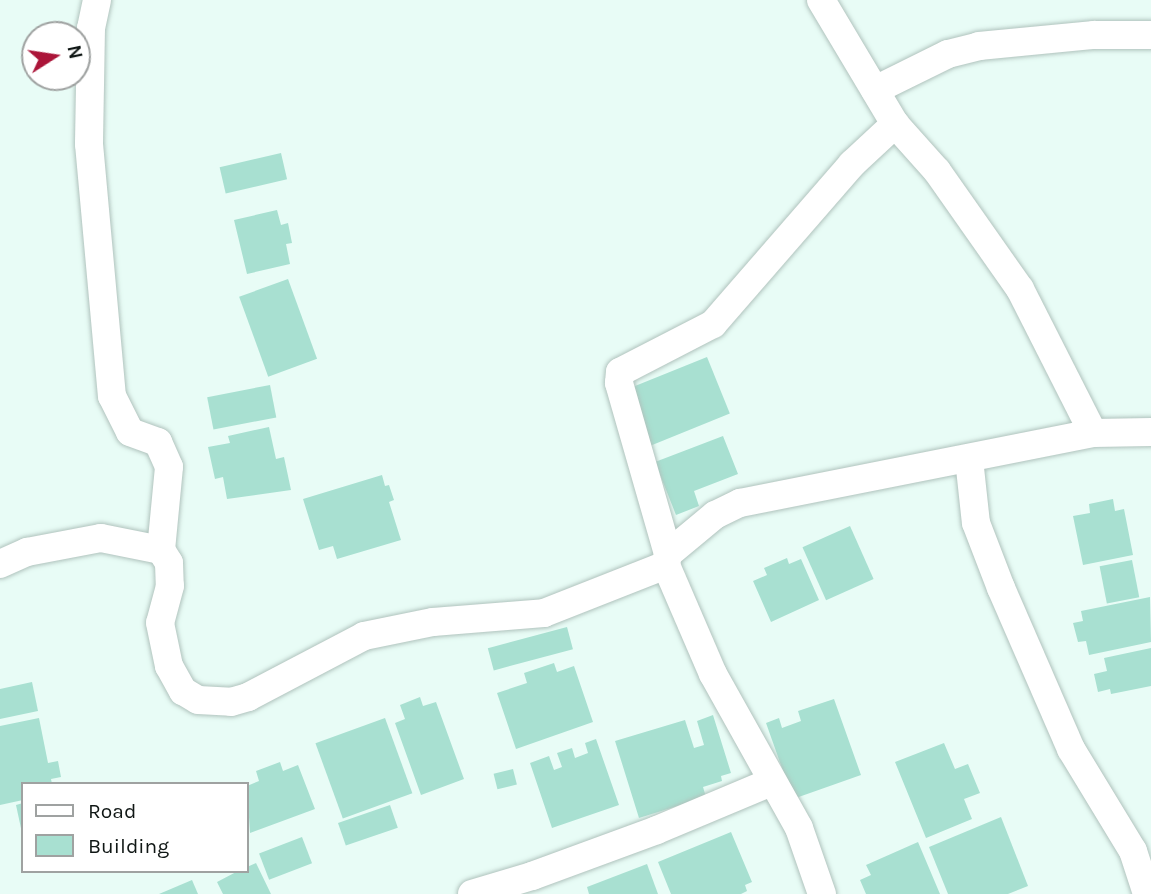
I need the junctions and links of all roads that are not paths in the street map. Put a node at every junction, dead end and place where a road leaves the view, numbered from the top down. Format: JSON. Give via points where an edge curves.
{"nodes":[{"id":1,"x":97,"y":0,"type":"edge"},
{"id":2,"x":821,"y":0,"type":"edge"},
{"id":3,"x":1151,"y":35,"type":"edge"},
{"id":4,"x":875,"y":90,"type":"junction"},
{"id":5,"x":895,"y":124,"type":"junction"},
{"id":6,"x":1151,"y":432,"type":"edge"},
{"id":7,"x":1093,"y":433,"type":"junction"},
{"id":8,"x":969,"y":460,"type":"junction"},
{"id":9,"x":161,"y":550,"type":"junction"},
{"id":10,"x":667,"y":560,"type":"junction"},
{"id":11,"x":0,"y":564,"type":"edge"},
{"id":12,"x":771,"y":782,"type":"junction"},
{"id":13,"x":471,"y":894,"type":"edge"},
{"id":14,"x":822,"y":894,"type":"edge"},
{"id":15,"x":1147,"y":894,"type":"edge"}],
"edges":[{"from":1,"to":9,"type":"street","via":[[91,28],[89,144],[112,396],[130,432],[158,442],[169,467]]},
{"from":2,"to":4,"type":"street"},
{"from":3,"to":4,"type":"street","via":[[1094,35],[979,46],[948,54]]},
{"from":4,"to":5,"type":"street"},
{"from":5,"to":7,"type":"street","via":[[937,171],[1020,289]]},
{"from":5,"to":10,"type":"street","via":[[852,164],[713,324],[620,372],[619,383]]},
{"from":6,"to":7,"type":"street"},
{"from":7,"to":8,"type":"street"},
{"from":8,"to":10,"type":"street","via":[[740,503],[715,515]]},
{"from":8,"to":15,"type":"street","via":[[976,523],[1001,588],[1071,749],[1133,851]]},
{"from":9,"to":10,"type":"street","via":[[169,563],[170,586],[160,623],[169,666],[183,691],[198,700],[231,702],[364,636],[433,622],[544,613]]},
{"from":9,"to":11,"type":"street","via":[[101,538],[27,552]]},
{"from":10,"to":12,"type":"street","via":[[713,674]]},
{"from":12,"to":13,"type":"street","via":[[657,830]]},
{"from":12,"to":14,"type":"street","via":[[799,828]]}]}
